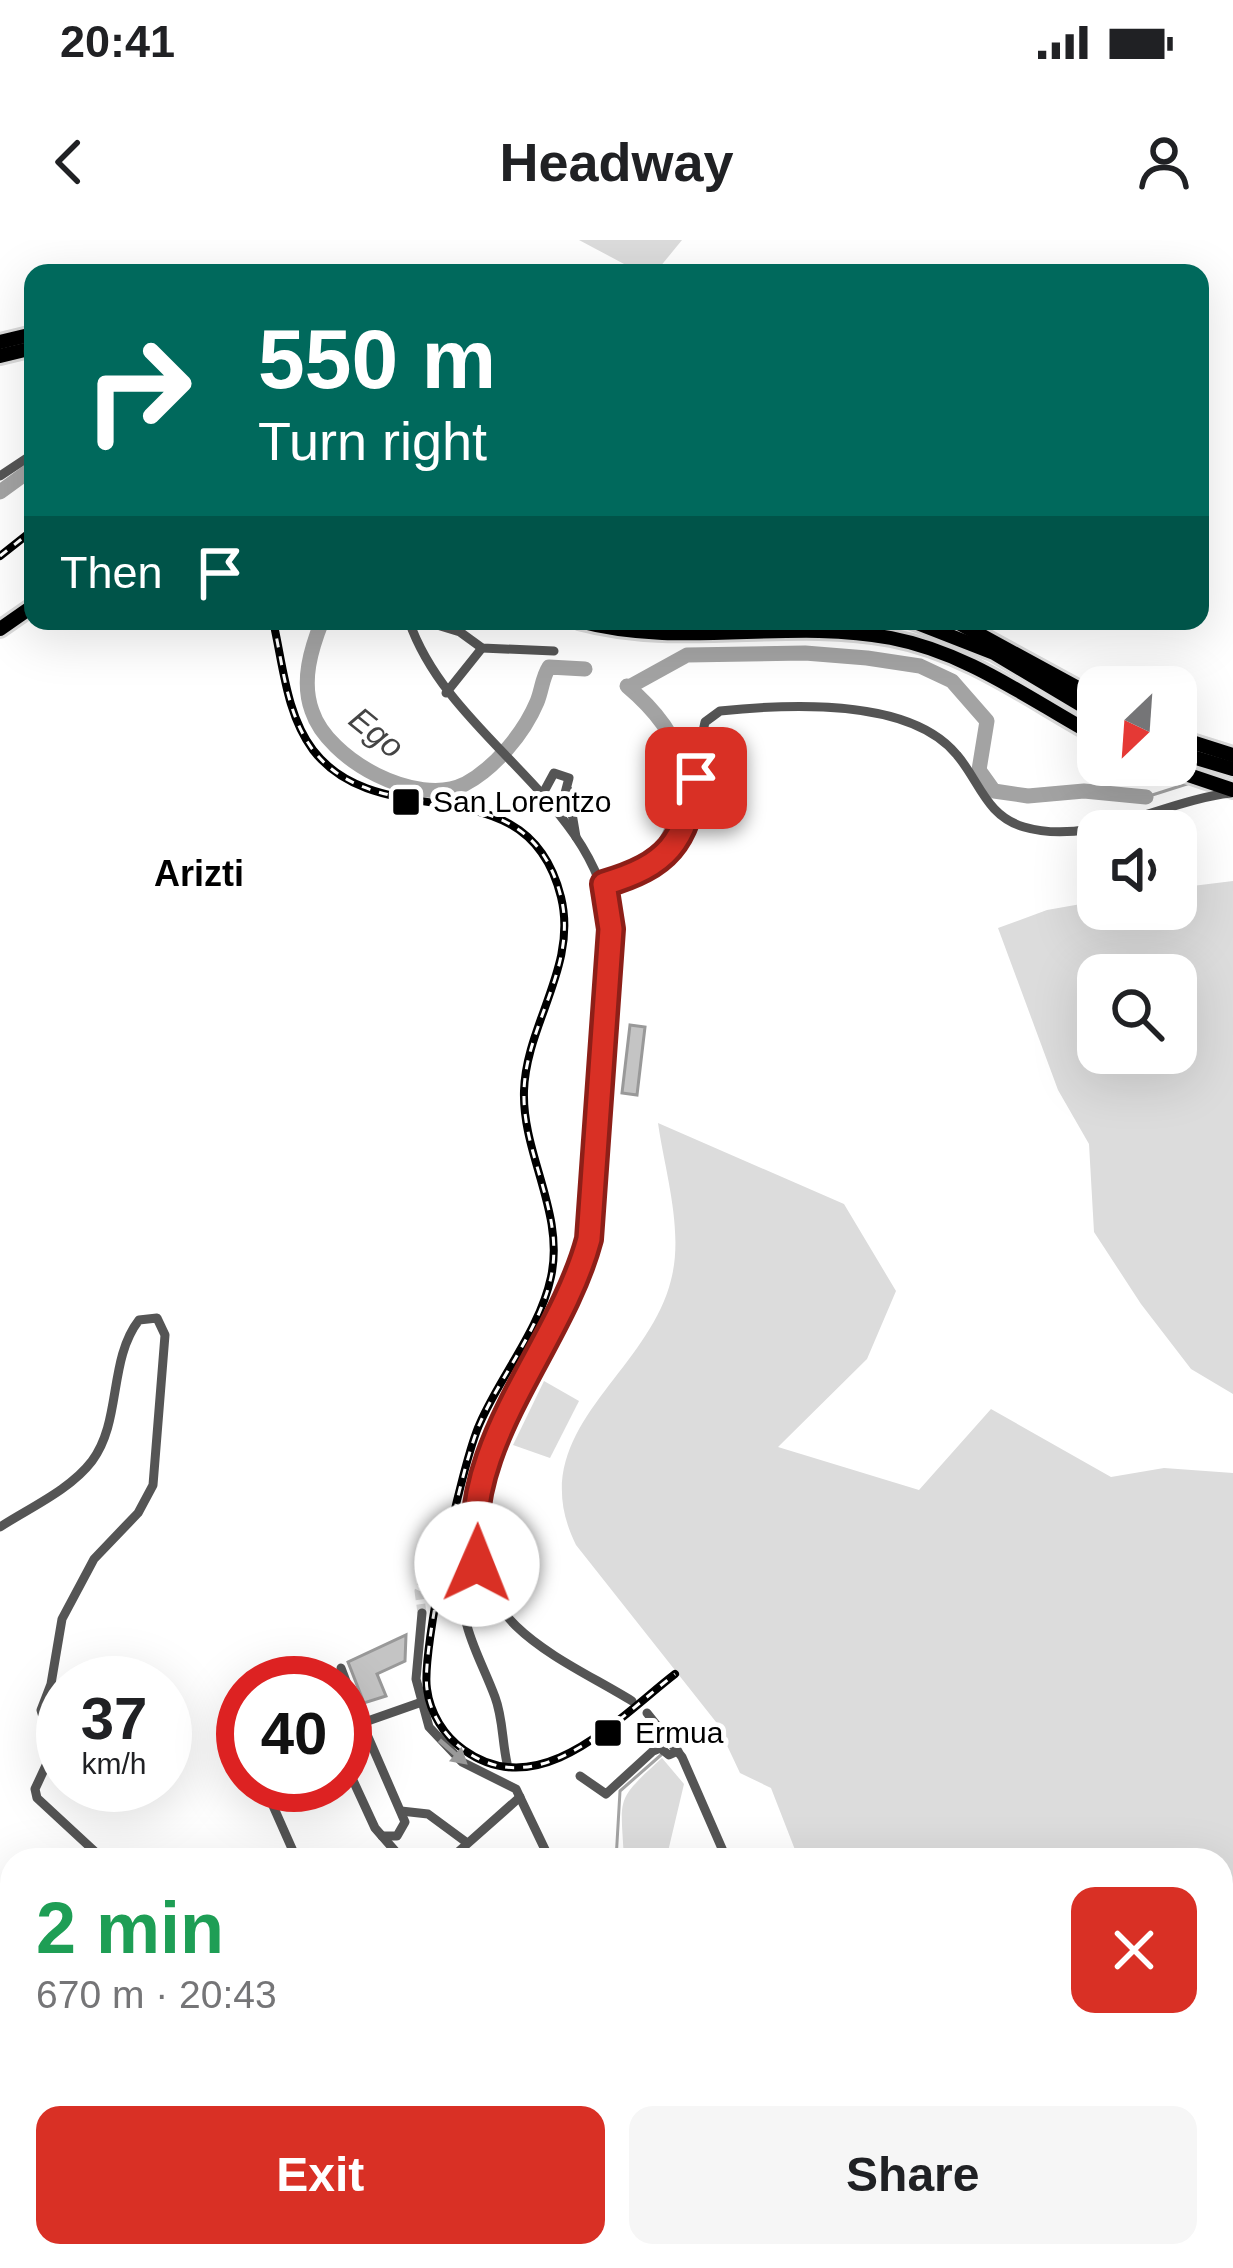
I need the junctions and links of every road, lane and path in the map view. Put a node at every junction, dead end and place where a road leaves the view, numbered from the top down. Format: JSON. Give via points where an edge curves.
{"nodes":[{"id":1,"x":412,"y":630,"type":"edge"},
{"id":2,"x":453,"y":630,"type":"edge"},
{"id":3,"x":639,"y":630,"type":"edge"},
{"id":4,"x":935,"y":630,"type":"edge"},
{"id":5,"x":974,"y":630,"type":"edge"},
{"id":6,"x":482,"y":648,"type":"junction"},
{"id":7,"x":554,"y":651,"type":"dead end"},
{"id":8,"x":1077,"y":687,"type":"edge"},
{"id":9,"x":446,"y":693,"type":"junction"},
{"id":10,"x":1077,"y":702,"type":"edge"},
{"id":11,"x":1077,"y":725,"type":"edge"},
{"id":12,"x":1197,"y":744,"type":"edge"},
{"id":13,"x":1233,"y":755,"type":"edge"},
{"id":14,"x":1197,"y":758,"type":"edge"},
{"id":15,"x":1233,"y":769,"type":"edge"},
{"id":16,"x":520,"y":772,"type":"junction"},
{"id":17,"x":554,"y":773,"type":"junction"},
{"id":18,"x":1197,"y":778,"type":"edge"},
{"id":19,"x":568,"y":790,"type":"junction"},
{"id":20,"x":1233,"y":791,"type":"edge"},
{"id":21,"x":541,"y":796,"type":"junction"},
{"id":22,"x":550,"y":806,"type":"junction"},
{"id":23,"x":576,"y":837,"type":"junction"},
{"id":24,"x":604,"y":884,"type":"junction"},
{"id":25,"x":474,"y":1521,"type":"junction"},
{"id":26,"x":0,"y":1527,"type":"edge"},
{"id":27,"x":454,"y":1564,"type":"junction"},
{"id":28,"x":467,"y":1570,"type":"junction"},
{"id":29,"x":483,"y":1580,"type":"junction"},
{"id":30,"x":422,"y":1613,"type":"tunnel mouth"},
{"id":31,"x":632,"y":1701,"type":"dead end"},
{"id":32,"x":419,"y":1703,"type":"junction"},
{"id":33,"x":647,"y":1713,"type":"dead end"},
{"id":34,"x":372,"y":1719,"type":"edge"},
{"id":35,"x":372,"y":1745,"type":"edge"},
{"id":36,"x":678,"y":1751,"type":"junction"},
{"id":37,"x":507,"y":1762,"type":"dead end"},
{"id":38,"x":580,"y":1775,"type":"dead end"},
{"id":39,"x":520,"y":1797,"type":"junction"},
{"id":40,"x":401,"y":1810,"type":"junction"},
{"id":41,"x":276,"y":1812,"type":"edge"},
{"id":42,"x":370,"y":1812,"type":"edge"},
{"id":43,"x":383,"y":1838,"type":"junction"},
{"id":44,"x":466,"y":1842,"type":"junction"},
{"id":45,"x":91,"y":1848,"type":"edge"},
{"id":46,"x":292,"y":1848,"type":"edge"},
{"id":47,"x":378,"y":1848,"type":"edge"},
{"id":48,"x":392,"y":1848,"type":"edge"},
{"id":49,"x":460,"y":1848,"type":"edge"},
{"id":50,"x":542,"y":1848,"type":"edge"},
{"id":51,"x":722,"y":1848,"type":"edge"}],
"edges":[{"from":1,"to":9,"type":"street"},
{"from":2,"to":6,"type":"street"},
{"from":3,"to":11,"type":"highway","via":[[888,637],[981,669]]},
{"from":4,"to":10,"type":"highway","via":[[994,653]]},
{"from":5,"to":8,"type":"highway"},
{"from":6,"to":7,"type":"street"},
{"from":6,"to":9,"type":"street"},
{"from":9,"to":16,"type":"street"},
{"from":12,"to":13,"type":"highway"},
{"from":14,"to":15,"type":"highway"},
{"from":16,"to":17,"type":"street"},
{"from":16,"to":21,"type":"street"},
{"from":17,"to":19,"type":"street","via":[[569,778]]},
{"from":17,"to":21,"type":"street"},
{"from":18,"to":20,"type":"highway"},
{"from":19,"to":22,"type":"street"},
{"from":19,"to":23,"type":"street"},
{"from":20,"to":24,"type":"street","via":[[1072,832],[1025,828],[991,808],[958,755],[901,719],[860,709],[720,711],[705,722],[691,808],[672,849],[655,865]]},
{"from":21,"to":22,"type":"street"},
{"from":22,"to":23,"type":"street"},
{"from":23,"to":24,"type":"street"},
{"from":24,"to":25,"type":"street","via":[[611,929],[589,1239],[576,1281],[501,1427]]},
{"from":25,"to":27,"type":"street"},
{"from":25,"to":29,"type":"street"},
{"from":26,"to":45,"type":"street","via":[[94,1459],[127,1339],[139,1320],[157,1318],[165,1335],[153,1485],[94,1559],[62,1619],[40,1710],[49,1759],[37,1798]]},
{"from":27,"to":28,"type":"street"},
{"from":27,"to":29,"type":"street","via":[[476,1568]]},
{"from":28,"to":29,"type":"street"},
{"from":28,"to":37,"type":"street","via":[[463,1619],[496,1700]]},
{"from":29,"to":31,"type":"street","via":[[526,1635]]},
{"from":30,"to":32,"type":"street"},
{"from":32,"to":34,"type":"street"},
{"from":32,"to":39,"type":"street","one_way":true,"via":[[451,1753]]},
{"from":33,"to":36,"type":"street"},
{"from":35,"to":40,"type":"street"},
{"from":36,"to":38,"type":"street","via":[[653,1751],[606,1794]]},
{"from":36,"to":51,"type":"street"},
{"from":39,"to":44,"type":"street"},
{"from":39,"to":50,"type":"street"},
{"from":40,"to":43,"type":"street","via":[[402,1832]]},
{"from":40,"to":44,"type":"street","via":[[428,1814]]},
{"from":41,"to":46,"type":"street"},
{"from":42,"to":43,"type":"street"},
{"from":43,"to":47,"type":"street"},
{"from":43,"to":48,"type":"street"},
{"from":44,"to":49,"type":"street"}]}
